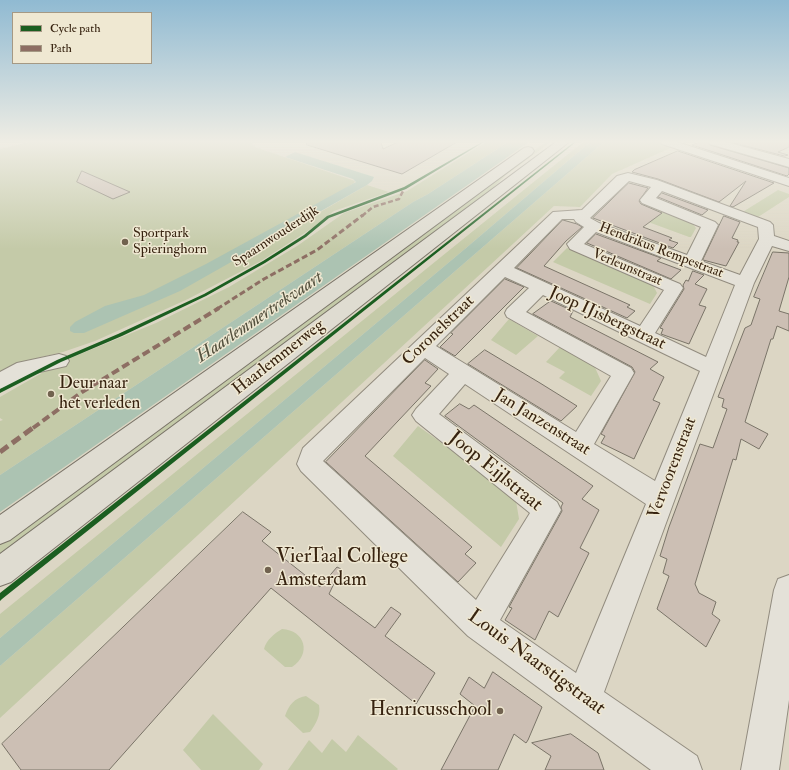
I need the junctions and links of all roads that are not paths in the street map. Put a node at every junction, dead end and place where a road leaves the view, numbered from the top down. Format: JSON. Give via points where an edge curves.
{"nodes":[{"id":1,"x":490,"y":178,"type":"edge"},
{"id":2,"x":516,"y":178,"type":"edge"},
{"id":3,"x":622,"y":178,"type":"edge"},
{"id":4,"x":631,"y":178,"type":"edge"},
{"id":5,"x":776,"y":178,"type":"edge"},
{"id":6,"x":789,"y":182,"type":"edge"},
{"id":7,"x":660,"y":186,"type":"junction"},
{"id":8,"x":578,"y":215,"type":"junction"},
{"id":9,"x":594,"y":226,"type":"junction"},
{"id":10,"x":778,"y":242,"type":"edge"},
{"id":11,"x":692,"y":262,"type":"junction"},
{"id":12,"x":503,"y":269,"type":"junction"},
{"id":13,"x":745,"y":283,"type":"junction"},
{"id":14,"x":540,"y":288,"type":"junction"},
{"id":15,"x":643,"y":336,"type":"junction"},
{"id":16,"x":423,"y":347,"type":"junction"},
{"id":17,"x":59,"y":360,"type":"dead end"},
{"id":18,"x":712,"y":368,"type":"junction"},
{"id":19,"x":462,"y":373,"type":"junction"},
{"id":20,"x":0,"y":381,"type":"edge"},
{"id":21,"x":580,"y":447,"type":"junction"},
{"id":22,"x":310,"y":464,"type":"joint"},
{"id":23,"x":660,"y":500,"type":"junction"},
{"id":24,"x":0,"y":531,"type":"edge"},
{"id":25,"x":0,"y":572,"type":"edge"},
{"id":26,"x":789,"y":590,"type":"edge"},
{"id":27,"x":479,"y":625,"type":"junction"},
{"id":28,"x":584,"y":698,"type":"junction"},
{"id":29,"x":683,"y":770,"type":"edge"},
{"id":30,"x":760,"y":770,"type":"edge"}],
"edges":[{"from":1,"to":24,"type":"main road","name":"Haarlemmerweg"},
{"from":2,"to":25,"type":"main road","name":"Haarlemmerweg"},
{"from":3,"to":8,"type":"street","via":[[586,214]]},
{"from":4,"to":7,"type":"street"},
{"from":5,"to":6,"type":"street"},
{"from":7,"to":10,"type":"street","via":[[765,225]]},
{"from":7,"to":11,"type":"street","via":[[647,200],[710,225]]},
{"from":8,"to":9,"type":"street","name":"Hendrikus Rempestraat"},
{"from":8,"to":12,"type":"street","name":"Coronelstraat","via":[[558,215]]},
{"from":9,"to":11,"type":"street","name":"Hendrikus Rempestraat"},
{"from":9,"to":15,"type":"street","name":"Verleunstraat","via":[[576,246],[674,288]]},
{"from":10,"to":13,"type":"street","name":"Vervoorenstraat"},
{"from":11,"to":13,"type":"street","name":"Hendrikus Rempestraat"},
{"from":12,"to":14,"type":"street","name":"Joop IJisbergstraat"},
{"from":12,"to":16,"type":"street","name":"Coronelstraat"},
{"from":13,"to":18,"type":"street","name":"Vervoorenstraat"},
{"from":14,"to":15,"type":"street","name":"Joop IJisbergstraat"},
{"from":14,"to":21,"type":"street","via":[[514,313],[623,373]]},
{"from":15,"to":18,"type":"street","name":"Joop IJisbergstraat"},
{"from":16,"to":19,"type":"street","name":"Jan Janzenstraat"},
{"from":16,"to":22,"type":"street","name":"Coronelstraat","via":[[312,455]]},
{"from":17,"to":20,"type":"street","via":[[25,368]]},
{"from":18,"to":23,"type":"street","name":"Vervoorenstraat"},
{"from":19,"to":21,"type":"street","name":"Jan Janzenstraat"},
{"from":19,"to":27,"type":"street","name":"Joop Eijlstraat","via":[[424,415],[547,510]]},
{"from":21,"to":23,"type":"street","name":"Jan Janzenstraat"},
{"from":22,"to":27,"type":"street","name":"Louis Naarstigstraat"},
{"from":23,"to":28,"type":"street","name":"Vervoorenstraat"},
{"from":26,"to":30,"type":"street"},
{"from":27,"to":28,"type":"street","name":"Louis Naarstigstraat"},
{"from":28,"to":29,"type":"street","name":"Louis Naarstigstraat"}]}
